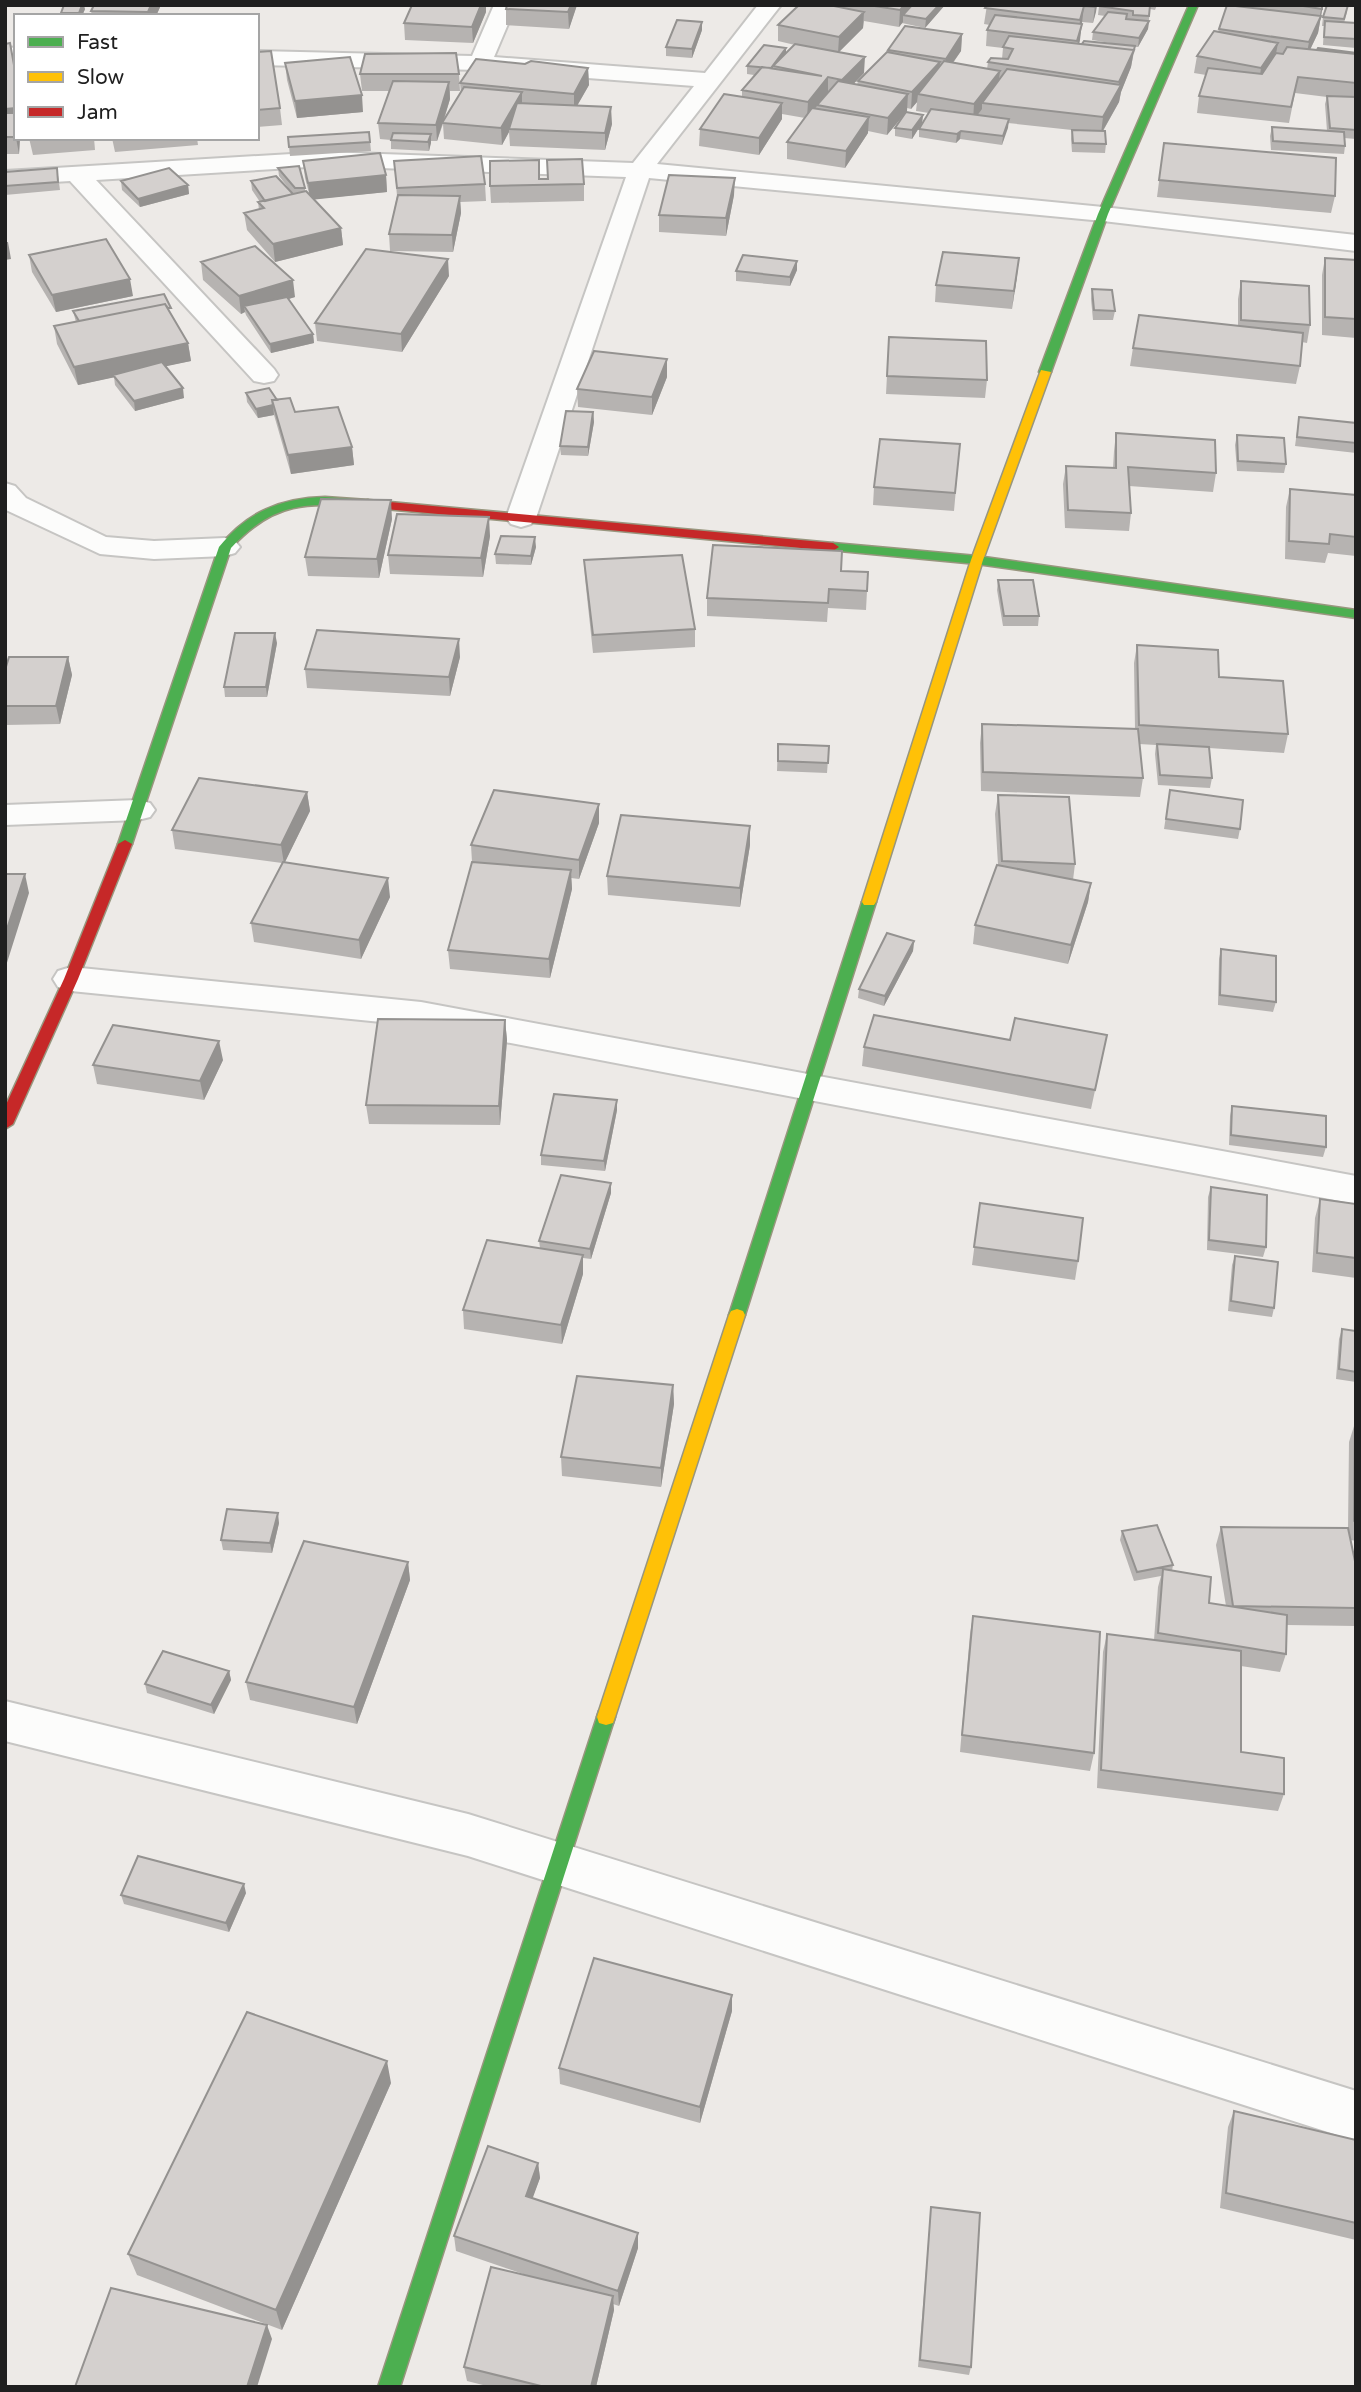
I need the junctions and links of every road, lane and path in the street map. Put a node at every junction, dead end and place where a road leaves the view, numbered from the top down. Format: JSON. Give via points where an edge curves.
{"nodes":[{"id":1,"x":505,"y":5,"type":"edge"},
{"id":2,"x":770,"y":5,"type":"edge"},
{"id":3,"x":1194,"y":5,"type":"edge"},
{"id":4,"x":259,"y":58,"type":"edge"},
{"id":5,"x":480,"y":63,"type":"junction"},
{"id":6,"x":709,"y":80,"type":"junction"},
{"id":7,"x":640,"y":170,"type":"junction"},
{"id":8,"x":75,"y":172,"type":"junction"},
{"id":9,"x":5,"y":178,"type":"edge"},
{"id":10,"x":1103,"y":214,"type":"junction"},
{"id":11,"x":1356,"y":243,"type":"edge"},
{"id":12,"x":264,"y":375,"type":"dead end"},
{"id":13,"x":9,"y":501,"type":"edge"},
{"id":14,"x":521,"y":518,"type":"junction"},
{"id":15,"x":225,"y":547,"type":"junction"},
{"id":16,"x":977,"y":560,"type":"junction"},
{"id":17,"x":1356,"y":614,"type":"edge"},
{"id":18,"x":138,"y":810,"type":"junction"},
{"id":19,"x":5,"y":815,"type":"edge"},
{"id":20,"x":71,"y":979,"type":"junction"},
{"id":21,"x":811,"y":1087,"type":"junction"},
{"id":22,"x":5,"y":1124,"type":"edge"},
{"id":23,"x":1356,"y":1190,"type":"edge"},
{"id":24,"x":5,"y":1721,"type":"edge"},
{"id":25,"x":560,"y":1863,"type":"junction"},
{"id":26,"x":1356,"y":2116,"type":"edge"},
{"id":27,"x":389,"y":2387,"type":"edge"}],
"edges":[{"from":1,"to":5,"type":"street"},
{"from":2,"to":6,"type":"street"},
{"from":3,"to":10,"type":"street"},
{"from":4,"to":5,"type":"street"},
{"from":5,"to":6,"type":"street"},
{"from":6,"to":7,"type":"street"},
{"from":7,"to":8,"type":"street","via":[[325,159]]},
{"from":7,"to":10,"type":"street"},
{"from":7,"to":14,"type":"street"},
{"from":8,"to":9,"type":"street"},
{"from":8,"to":12,"type":"street"},
{"from":10,"to":11,"type":"street"},
{"from":10,"to":16,"type":"street"},
{"from":13,"to":15,"type":"street","via":[[100,545],[155,550]]},
{"from":14,"to":15,"type":"street","via":[[335,501],[286,505],[257,512],[241,524]]},
{"from":14,"to":16,"type":"street"},
{"from":15,"to":18,"type":"street"},
{"from":16,"to":17,"type":"street"},
{"from":16,"to":21,"type":"street"},
{"from":18,"to":19,"type":"street"},
{"from":18,"to":20,"type":"street"},
{"from":20,"to":21,"type":"street","via":[[421,1014]]},
{"from":20,"to":22,"type":"street"},
{"from":21,"to":23,"type":"street"},
{"from":21,"to":25,"type":"street"},
{"from":24,"to":25,"type":"street","via":[[468,1835]]},
{"from":25,"to":26,"type":"street"},
{"from":25,"to":27,"type":"street"}]}
